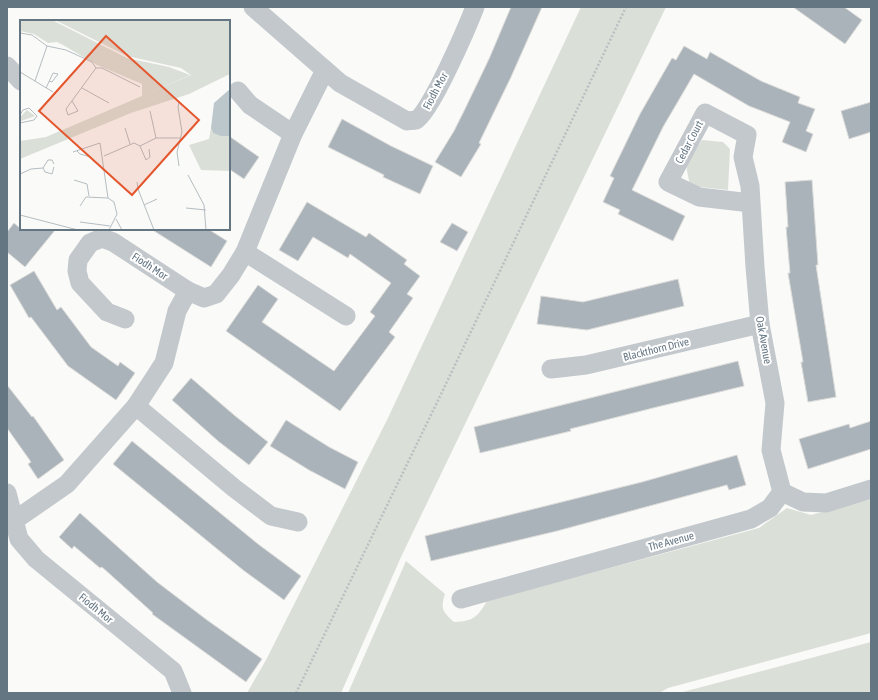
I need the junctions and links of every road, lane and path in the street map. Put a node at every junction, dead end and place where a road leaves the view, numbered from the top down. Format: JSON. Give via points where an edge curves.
{"nodes":[{"id":1,"x":253,"y":7,"type":"edge"},
{"id":2,"x":475,"y":7,"type":"edge"},
{"id":3,"x":626,"y":7,"type":"edge"},
{"id":4,"x":7,"y":66,"type":"edge"},
{"id":5,"x":325,"y":70,"type":"junction"},
{"id":6,"x":20,"y":80,"type":"edge"},
{"id":7,"x":238,"y":91,"type":"dead end"},
{"id":8,"x":293,"y":134,"type":"junction"},
{"id":9,"x":751,"y":194,"type":"junction"},
{"id":10,"x":95,"y":230,"type":"edge"},
{"id":11,"x":113,"y":242,"type":"junction"},
{"id":12,"x":245,"y":252,"type":"junction"},
{"id":13,"x":188,"y":291,"type":"junction"},
{"id":14,"x":346,"y":316,"type":"dead end"},
{"id":15,"x":125,"y":319,"type":"dead end"},
{"id":16,"x":760,"y":324,"type":"junction"},
{"id":17,"x":551,"y":369,"type":"dead end"},
{"id":18,"x":136,"y":406,"type":"junction"},
{"id":19,"x":871,"y":489,"type":"edge"},
{"id":20,"x":782,"y":492,"type":"junction"},
{"id":21,"x":7,"y":493,"type":"edge"},
{"id":22,"x":15,"y":520,"type":"junction"},
{"id":23,"x":298,"y":522,"type":"dead end"},
{"id":24,"x":461,"y":599,"type":"dead end"},
{"id":25,"x":182,"y":693,"type":"edge"},
{"id":26,"x":296,"y":693,"type":"edge"}],
"edges":[{"from":1,"to":5,"type":"street","name":"Fiodh Mor"},
{"from":2,"to":5,"type":"street","name":"Fiodh Mor","via":[[426,111],[416,120],[407,121],[340,82]]},
{"from":3,"to":26,"type":"path"},
{"from":4,"to":6,"type":"street"},
{"from":5,"to":8,"type":"street","name":"Fiodh Mor"},
{"from":7,"to":8,"type":"street","via":[[250,105]]},
{"from":8,"to":12,"type":"street","name":"Fiodh Mor"},
{"from":9,"to":9,"type":"street","name":"Cedar Court","via":[[743,157],[747,135],[705,113],[668,182],[699,197]]},
{"from":9,"to":16,"type":"street","name":"Oak Avenue"},
{"from":10,"to":11,"type":"street","name":"Fiodh Mor"},
{"from":11,"to":13,"type":"street","name":"Fiodh Mor"},
{"from":11,"to":15,"type":"street","via":[[102,238],[90,244],[78,260],[77,271],[80,283],[107,312]]},
{"from":12,"to":13,"type":"street","name":"Fiodh Mor","via":[[216,294],[204,298]]},
{"from":12,"to":14,"type":"street"},
{"from":13,"to":18,"type":"street","via":[[177,311],[164,363]]},
{"from":16,"to":17,"type":"street","name":"Blackthorn Drive","via":[[586,366]]},
{"from":16,"to":20,"type":"street","name":"Oak Avenue","via":[[775,403],[770,450]]},
{"from":18,"to":22,"type":"street","via":[[67,484]]},
{"from":18,"to":23,"type":"street","via":[[271,516]]},
{"from":19,"to":20,"type":"street","via":[[826,503],[803,502]]},
{"from":20,"to":24,"type":"street","name":"The Avenue","via":[[770,508],[751,519]]},
{"from":21,"to":22,"type":"street","name":"Fiodh Mor"},
{"from":22,"to":25,"type":"street","name":"Fiodh Mor","via":[[19,539],[36,559],[173,671]]}]}
